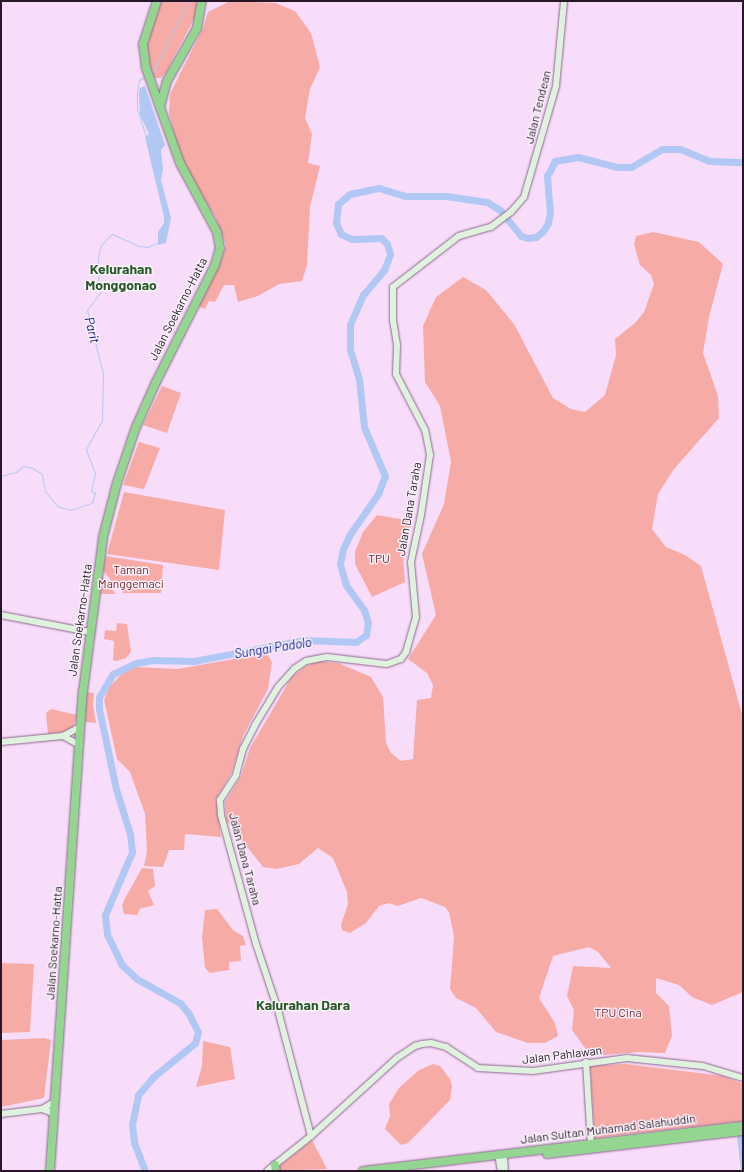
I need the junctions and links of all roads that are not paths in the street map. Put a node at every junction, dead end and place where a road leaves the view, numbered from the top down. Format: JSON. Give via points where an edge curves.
{"nodes":[{"id":1,"x":157,"y":1,"type":"edge"},
{"id":2,"x":202,"y":1,"type":"edge"},
{"id":3,"x":564,"y":1,"type":"edge"},
{"id":4,"x":148,"y":76,"type":"junction"},
{"id":5,"x":167,"y":81,"type":"junction"},
{"id":6,"x":160,"y":107,"type":"junction"},
{"id":7,"x":496,"y":224,"type":"joint"},
{"id":8,"x":1,"y":615,"type":"edge"},
{"id":9,"x":89,"y":632,"type":"junction"},
{"id":10,"x":80,"y":727,"type":"junction"},
{"id":11,"x":63,"y":736,"type":"junction"},
{"id":12,"x":1,"y":742,"type":"edge"},
{"id":13,"x":79,"y":745,"type":"junction"},
{"id":14,"x":586,"y":1062,"type":"junction"},
{"id":15,"x":743,"y":1078,"type":"edge"},
{"id":16,"x":54,"y":1102,"type":"junction"},
{"id":17,"x":42,"y":1109,"type":"junction"},
{"id":18,"x":53,"y":1113,"type":"junction"},
{"id":19,"x":1,"y":1114,"type":"edge"},
{"id":20,"x":743,"y":1126,"type":"edge"},
{"id":21,"x":743,"y":1131,"type":"edge"},
{"id":22,"x":311,"y":1136,"type":"junction"},
{"id":23,"x":591,"y":1144,"type":"junction"},
{"id":24,"x":477,"y":1158,"type":"junction"},
{"id":25,"x":501,"y":1159,"type":"junction"},
{"id":26,"x":275,"y":1168,"type":"edge"},
{"id":27,"x":50,"y":1171,"type":"edge"},
{"id":28,"x":267,"y":1171,"type":"edge"},
{"id":29,"x":362,"y":1171,"type":"edge"},
{"id":30,"x":501,"y":1171,"type":"edge"},
{"id":31,"x":505,"y":1171,"type":"edge"}],
"edges":[{"from":1,"to":4,"type":"highway","name":"Jalan Soekarno-Hatta","via":[[143,44]]},
{"from":2,"to":5,"type":"highway","via":[[197,28]]},
{"from":3,"to":7,"type":"street","name":"Jalan Tendean","via":[[556,86],[528,187],[524,197]]},
{"from":4,"to":5,"type":"highway"},
{"from":4,"to":6,"type":"highway","name":"Jalan Soekarno-Hatta"},
{"from":5,"to":6,"type":"highway"},
{"from":6,"to":9,"type":"highway","name":"Jalan Soekarno-Hatta","via":[[180,163],[217,232],[219,255],[136,427],[108,516]]},
{"from":7,"to":22,"type":"street","name":"Jalan Dana Taraha","via":[[459,236],[392,287],[397,346],[396,374],[425,430],[430,455],[411,562],[416,617],[406,652],[402,659],[387,664],[322,657],[306,661],[294,669],[278,687],[255,725],[243,749],[236,775],[220,800],[221,815],[256,944],[278,1010]]},
{"from":8,"to":9,"type":"street"},
{"from":9,"to":10,"type":"highway","name":"Jalan Soekarno-Hatta"},
{"from":10,"to":11,"type":"street"},
{"from":10,"to":13,"type":"highway","name":"Jalan Soekarno-Hatta"},
{"from":11,"to":12,"type":"street"},
{"from":11,"to":13,"type":"street"},
{"from":13,"to":16,"type":"highway","name":"Jalan Soekarno-Hatta"},
{"from":14,"to":15,"type":"street","name":"Jalan Pahlawan","via":[[627,1058],[652,1059],[721,1070]]},
{"from":14,"to":22,"type":"street","name":"Jalan Pahlawan","via":[[533,1071],[478,1068],[438,1044],[415,1046],[397,1058]]},
{"from":14,"to":23,"type":"street"},
{"from":16,"to":17,"type":"street"},
{"from":16,"to":18,"type":"highway","name":"Jalan Soekarno-Hatta"},
{"from":17,"to":18,"type":"street"},
{"from":17,"to":19,"type":"street"},
{"from":18,"to":27,"type":"highway","name":"Jalan Soekarno-Hatta"},
{"from":20,"to":23,"type":"highway","name":"Jalan Sultan Muhamad Salahuddin"},
{"from":21,"to":25,"type":"highway","name":"Jalan Sultan Muhamad Salahuddin"},
{"from":22,"to":26,"type":"street","name":"Jalan Pahlawan"},
{"from":23,"to":24,"type":"highway","name":"Jalan Sultan Muhamad Salahuddin"},
{"from":24,"to":25,"type":"highway","name":"Jalan Sultan Muhamad Salahuddin","via":[[485,1161]]},
{"from":24,"to":29,"type":"highway","name":"Jalan Sultan Muhamad Salahuddin"},
{"from":25,"to":30,"type":"street"},
{"from":25,"to":31,"type":"street"},
{"from":26,"to":28,"type":"street","name":"Jalan Pahlawan"}]}
